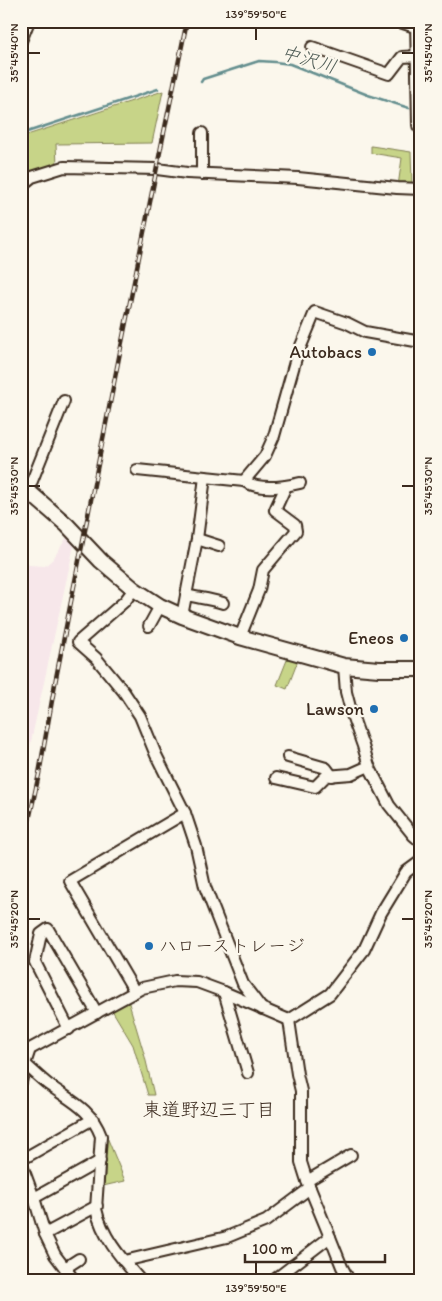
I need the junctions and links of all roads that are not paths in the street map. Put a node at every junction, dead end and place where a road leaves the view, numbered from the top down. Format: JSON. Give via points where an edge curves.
{"nodes":[{"id":1,"x":29,"y":21,"type":"edge"},
{"id":2,"x":397,"y":21,"type":"edge"},
{"id":3,"x":420,"y":26,"type":"edge"},
{"id":4,"x":21,"y":41,"type":"edge"},
{"id":5,"x":312,"y":47,"type":"dead end"},
{"id":6,"x":420,"y":56,"type":"edge"},
{"id":7,"x":421,"y":125,"type":"edge"},
{"id":8,"x":202,"y":132,"type":"dead end"},
{"id":9,"x":202,"y":174,"type":"junction"},
{"id":10,"x":21,"y":186,"type":"edge"},
{"id":11,"x":421,"y":189,"type":"edge"},
{"id":12,"x":421,"y":342,"type":"edge"},
{"id":13,"x":64,"y":402,"type":"dead end"},
{"id":14,"x":137,"y":470,"type":"dead end"},
{"id":15,"x":206,"y":477,"type":"junction"},
{"id":16,"x":244,"y":481,"type":"junction"},
{"id":17,"x":300,"y":483,"type":"dead end"},
{"id":18,"x":286,"y":486,"type":"junction"},
{"id":19,"x":25,"y":489,"type":"edge"},
{"id":20,"x":197,"y":539,"type":"junction"},
{"id":21,"x":219,"y":546,"type":"dead end"},
{"id":22,"x":134,"y":589,"type":"junction"},
{"id":23,"x":186,"y":596,"type":"junction"},
{"id":24,"x":223,"y":603,"type":"dead end"},
{"id":25,"x":160,"y":606,"type":"junction"},
{"id":26,"x":182,"y":616,"type":"junction"},
{"id":27,"x":149,"y":626,"type":"dead end"},
{"id":28,"x":240,"y":637,"type":"junction"},
{"id":29,"x":344,"y":666,"type":"junction"},
{"id":30,"x":421,"y":669,"type":"edge"},
{"id":31,"x":288,"y":757,"type":"dead end"},
{"id":32,"x":369,"y":766,"type":"junction"},
{"id":33,"x":332,"y":776,"type":"junction"},
{"id":34,"x":276,"y":778,"type":"dead end"},
{"id":35,"x":185,"y":813,"type":"junction"},
{"id":36,"x":421,"y":842,"type":"edge"},
{"id":37,"x":421,"y":861,"type":"edge"},
{"id":38,"x":135,"y":992,"type":"junction"},
{"id":39,"x":224,"y":992,"type":"junction"},
{"id":40,"x":262,"y":1009,"type":"junction"},
{"id":41,"x":97,"y":1013,"type":"junction"},
{"id":42,"x":289,"y":1020,"type":"junction"},
{"id":43,"x":68,"y":1029,"type":"junction"},
{"id":44,"x":25,"y":1064,"type":"junction"},
{"id":45,"x":248,"y":1074,"type":"dead end"},
{"id":46,"x":21,"y":1082,"type":"edge"},
{"id":47,"x":92,"y":1120,"type":"junction"},
{"id":48,"x":351,"y":1155,"type":"dead end"},
{"id":49,"x":100,"y":1161,"type":"junction"},
{"id":50,"x":21,"y":1162,"type":"edge"},
{"id":51,"x":309,"y":1184,"type":"junction"},
{"id":52,"x":34,"y":1198,"type":"junction"},
{"id":53,"x":97,"y":1206,"type":"junction"},
{"id":54,"x":45,"y":1234,"type":"junction"},
{"id":55,"x":330,"y":1237,"type":"junction"},
{"id":56,"x":79,"y":1259,"type":"dead end"},
{"id":57,"x":124,"y":1261,"type":"junction"},
{"id":58,"x":65,"y":1268,"type":"junction"},
{"id":59,"x":74,"y":1280,"type":"edge"},
{"id":60,"x":140,"y":1280,"type":"edge"},
{"id":61,"x":274,"y":1280,"type":"edge"},
{"id":62,"x":349,"y":1280,"type":"edge"}],
"edges":[{"from":1,"to":4,"type":"street"},
{"from":2,"to":3,"type":"street"},
{"from":3,"to":6,"type":"main road"},
{"from":5,"to":6,"type":"street","via":[[389,74],[402,57]]},
{"from":6,"to":7,"type":"main road"},
{"from":8,"to":9,"type":"street"},
{"from":9,"to":10,"type":"street","via":[[157,169],[64,167],[32,177]]},
{"from":9,"to":11,"type":"street","via":[[298,178]]},
{"from":12,"to":16,"type":"street","via":[[365,332],[315,312],[296,358],[274,436],[264,456]]},
{"from":13,"to":19,"type":"street"},
{"from":14,"to":15,"type":"street"},
{"from":15,"to":16,"type":"street"},
{"from":15,"to":20,"type":"street"},
{"from":16,"to":18,"type":"street","via":[[266,487]]},
{"from":17,"to":18,"type":"street"},
{"from":18,"to":28,"type":"street","via":[[275,510],[295,525],[296,531],[263,570]]},
{"from":19,"to":22,"type":"street","via":[[67,524],[101,562]]},
{"from":20,"to":21,"type":"street"},
{"from":20,"to":23,"type":"street"},
{"from":22,"to":25,"type":"street"},
{"from":22,"to":35,"type":"street","via":[[125,601],[78,642],[96,658],[140,716]]},
{"from":23,"to":24,"type":"street"},
{"from":23,"to":26,"type":"street"},
{"from":25,"to":26,"type":"street"},
{"from":25,"to":27,"type":"street"},
{"from":26,"to":28,"type":"street"},
{"from":28,"to":29,"type":"street"},
{"from":29,"to":30,"type":"street"},
{"from":29,"to":32,"type":"street","via":[[346,692]]},
{"from":31,"to":33,"type":"street","via":[[326,768]]},
{"from":32,"to":33,"type":"street","via":[[351,774]]},
{"from":32,"to":36,"type":"street","via":[[389,804]]},
{"from":33,"to":34,"type":"street","via":[[326,776],[315,787]]},
{"from":35,"to":38,"type":"street","via":[[70,881]]},
{"from":35,"to":40,"type":"street","via":[[205,887],[244,984]]},
{"from":37,"to":42,"type":"street","via":[[406,872],[381,913],[364,950],[330,994]]},
{"from":38,"to":39,"type":"street","via":[[176,981],[198,982]]},
{"from":38,"to":41,"type":"street"},
{"from":39,"to":40,"type":"street"},
{"from":39,"to":45,"type":"street"},
{"from":40,"to":42,"type":"street"},
{"from":41,"to":43,"type":"street"},
{"from":41,"to":43,"type":"street","via":[[48,929],[41,934],[35,962]]},
{"from":42,"to":51,"type":"street","via":[[301,1091],[301,1162]]},
{"from":43,"to":44,"type":"street","via":[[30,1049]]},
{"from":44,"to":46,"type":"street"},
{"from":44,"to":47,"type":"street","via":[[87,1112]]},
{"from":47,"to":49,"type":"street","via":[[102,1136]]},
{"from":47,"to":50,"type":"street"},
{"from":48,"to":51,"type":"street"},
{"from":49,"to":52,"type":"street"},
{"from":49,"to":53,"type":"street"},
{"from":50,"to":52,"type":"street"},
{"from":51,"to":55,"type":"street"},
{"from":51,"to":57,"type":"street","via":[[266,1221],[227,1237]]},
{"from":52,"to":54,"type":"street"},
{"from":53,"to":54,"type":"street"},
{"from":53,"to":57,"type":"street","via":[[98,1220]]},
{"from":54,"to":58,"type":"street"},
{"from":55,"to":61,"type":"street"},
{"from":55,"to":62,"type":"street"},
{"from":56,"to":58,"type":"street"},
{"from":57,"to":60,"type":"street"},
{"from":58,"to":59,"type":"street"}]}
